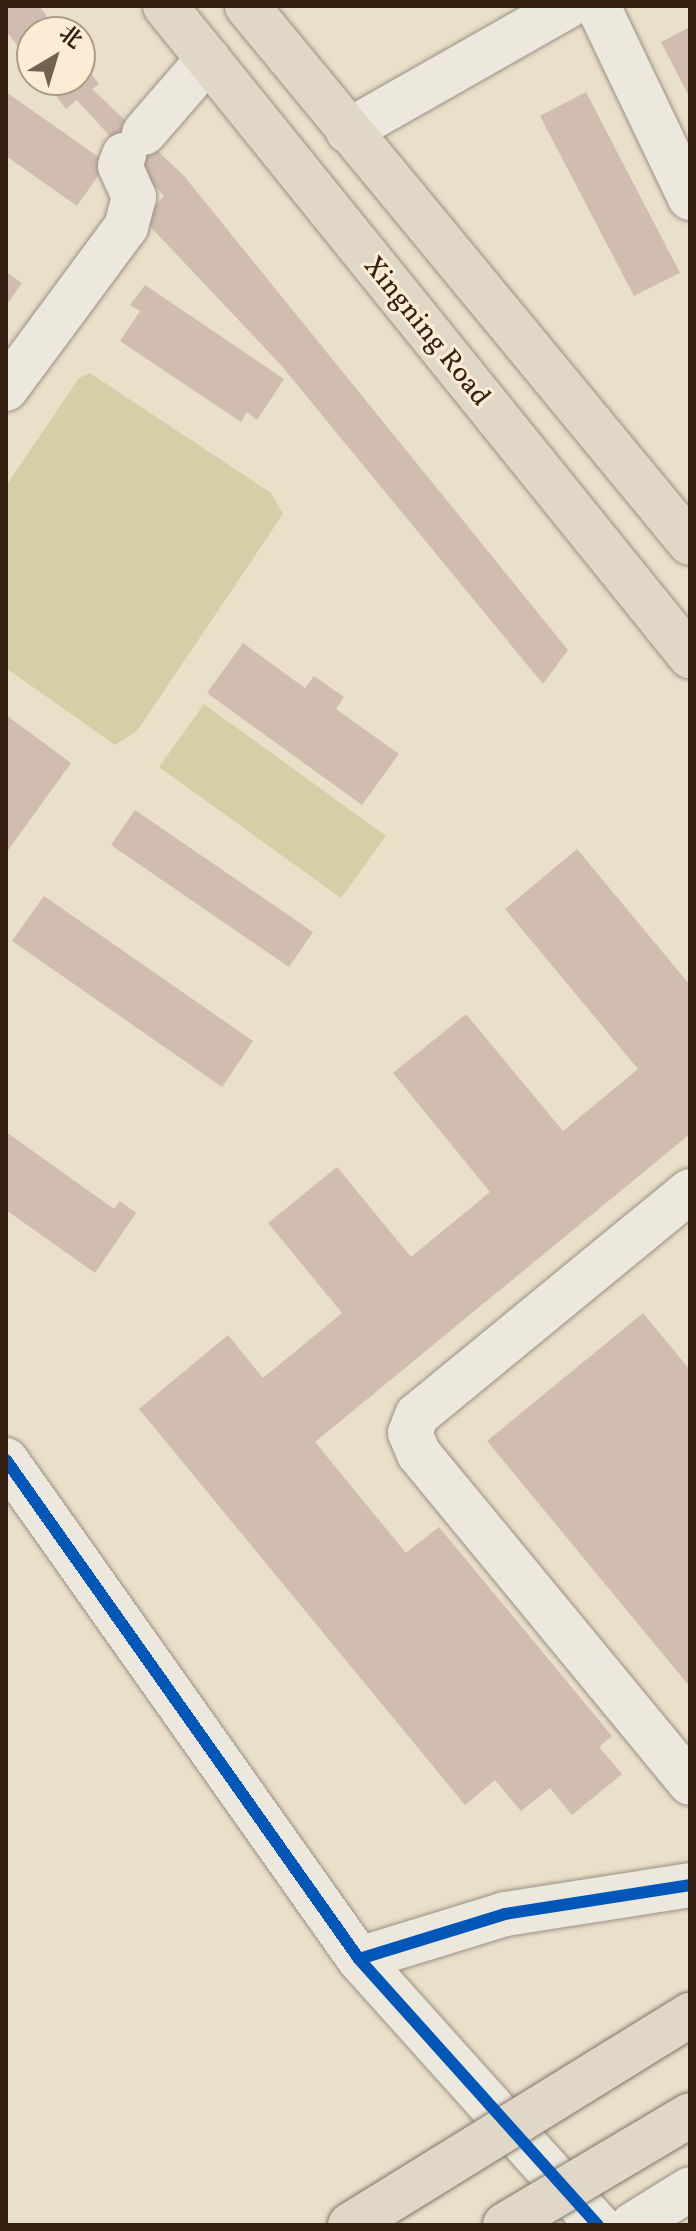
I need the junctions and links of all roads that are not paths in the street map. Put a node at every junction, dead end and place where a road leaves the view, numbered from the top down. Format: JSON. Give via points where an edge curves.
{"nodes":[{"id":1,"x":165,"y":6,"type":"edge"},
{"id":2,"x":247,"y":6,"type":"edge"},
{"id":3,"x":568,"y":6,"type":"edge"},
{"id":4,"x":598,"y":6,"type":"edge"},
{"id":5,"x":208,"y":59,"type":"junction"},
{"id":6,"x":348,"y":131,"type":"junction"},
{"id":7,"x":690,"y":198,"type":"edge"},
{"id":8,"x":6,"y":389,"type":"edge"},
{"id":9,"x":690,"y":543,"type":"edge"},
{"id":10,"x":690,"y":656,"type":"edge"},
{"id":11,"x":690,"y":1191,"type":"edge"},
{"id":12,"x":6,"y":1460,"type":"edge"},
{"id":13,"x":690,"y":1783,"type":"edge"},
{"id":14,"x":690,"y":1885,"type":"edge"},
{"id":15,"x":359,"y":1959,"type":"junction"},
{"id":16,"x":690,"y":2015,"type":"edge"},
{"id":17,"x":690,"y":2115,"type":"edge"},
{"id":18,"x":690,"y":2189,"type":"edge"},
{"id":19,"x":350,"y":2225,"type":"edge"},
{"id":20,"x":505,"y":2225,"type":"edge"},
{"id":21,"x":598,"y":2225,"type":"edge"},
{"id":22,"x":632,"y":2225,"type":"edge"}],
"edges":[{"from":1,"to":5,"type":"main road","name":"Xingning Road"},
{"from":2,"to":6,"type":"main road"},
{"from":3,"to":6,"type":"street"},
{"from":4,"to":7,"type":"street"},
{"from":5,"to":8,"type":"street","via":[[120,166],[134,197],[126,227]]},
{"from":5,"to":10,"type":"main road","name":"Xingning Road"},
{"from":6,"to":9,"type":"main road"},
{"from":11,"to":13,"type":"street","via":[[417,1415],[410,1433],[419,1454]]},
{"from":12,"to":15,"type":"street"},
{"from":14,"to":15,"type":"street","via":[[505,1914]]},
{"from":15,"to":21,"type":"street"},
{"from":16,"to":19,"type":"main road","bridge":true},
{"from":17,"to":20,"type":"main road","bridge":true},
{"from":18,"to":22,"type":"street"}]}
